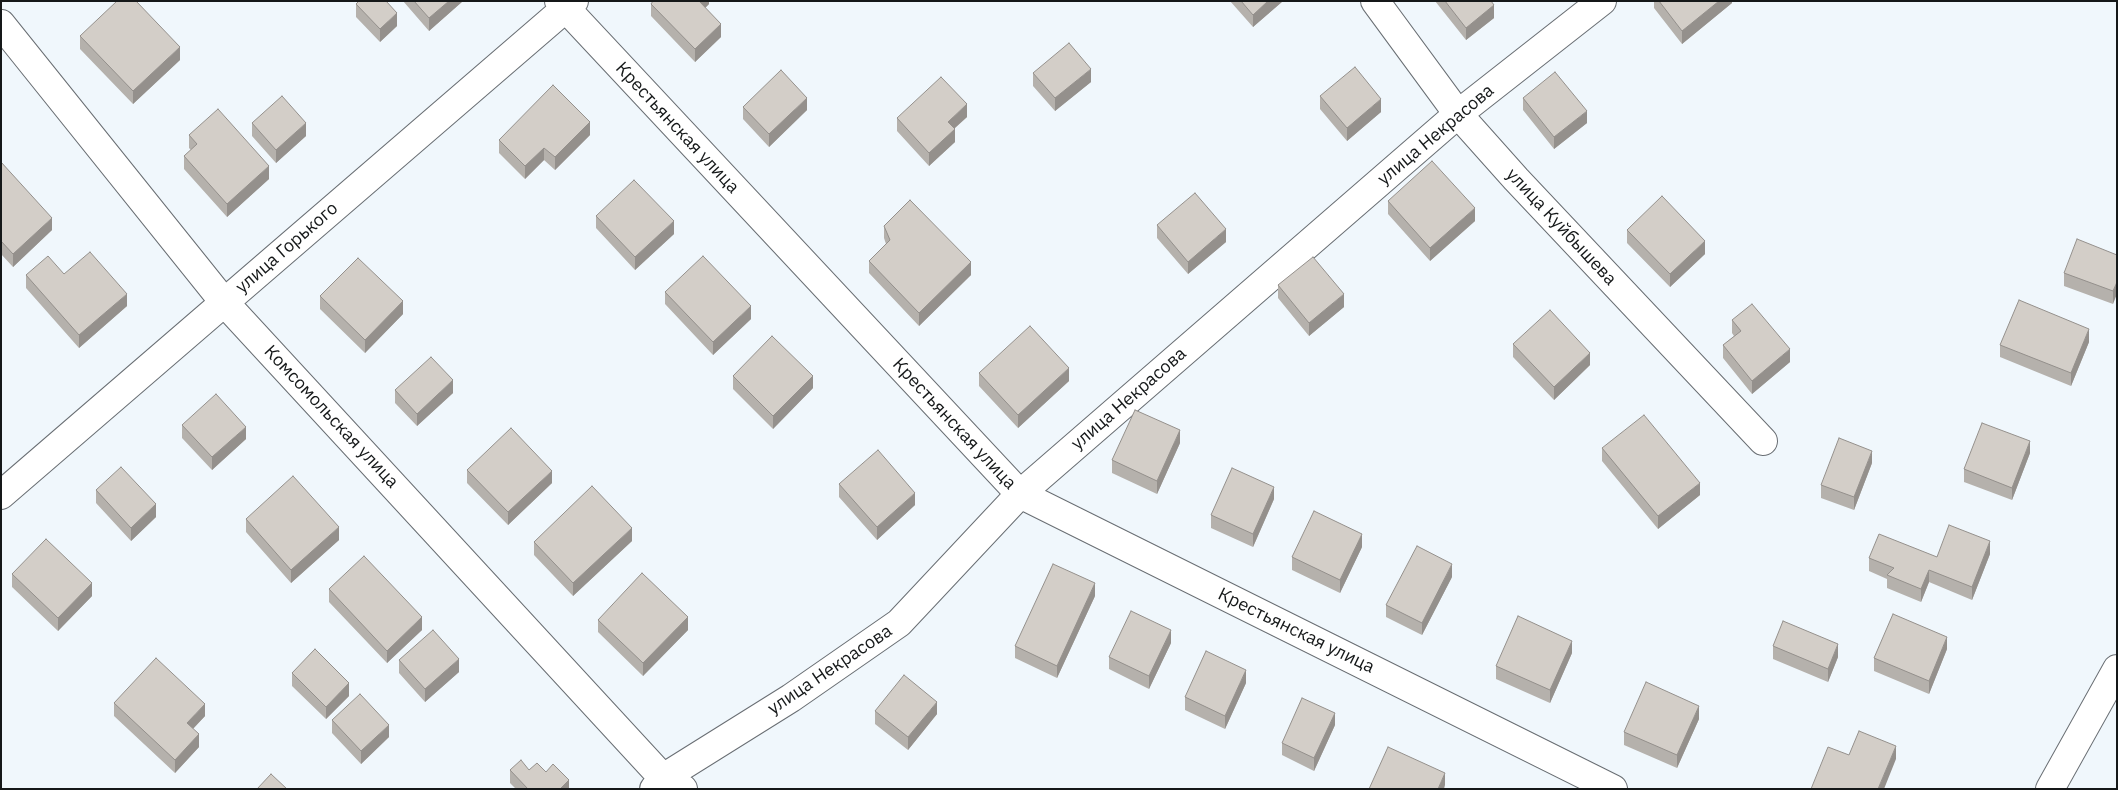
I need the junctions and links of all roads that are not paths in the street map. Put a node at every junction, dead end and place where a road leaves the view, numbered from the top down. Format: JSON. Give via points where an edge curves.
{"nodes":[{"id":1,"x":1375,"y":1,"type":"edge"},
{"id":2,"x":1602,"y":1,"type":"edge"},
{"id":3,"x":566,"y":4,"type":"edge"},
{"id":4,"x":1,"y":24,"type":"edge"},
{"id":5,"x":1458,"y":114,"type":"junction"},
{"id":6,"x":224,"y":302,"type":"junction"},
{"id":7,"x":1762,"y":440,"type":"dead end"},
{"id":8,"x":1020,"y":494,"type":"junction"},
{"id":9,"x":1,"y":495,"type":"edge"},
{"id":10,"x":2117,"y":669,"type":"edge"},
{"id":11,"x":667,"y":785,"type":"edge"},
{"id":12,"x":1613,"y":789,"type":"edge"},
{"id":13,"x":2050,"y":789,"type":"edge"}],
"edges":[{"from":1,"to":5,"type":"street","name":"улица Куйбышева"},
{"from":2,"to":5,"type":"street","name":"улица Некрасова"},
{"from":3,"to":6,"type":"street","name":"улица Горького"},
{"from":3,"to":8,"type":"street","name":"Крестьянская улица"},
{"from":4,"to":6,"type":"street","name":"Комсомольская улица"},
{"from":5,"to":7,"type":"street","name":"улица Куйбышева"},
{"from":5,"to":8,"type":"street","name":"улица Некрасова"},
{"from":6,"to":9,"type":"street","name":"улица Горького"},
{"from":6,"to":11,"type":"street","name":"Комсомольская улица"},
{"from":8,"to":11,"type":"street","name":"улица Некрасова","via":[[899,623]]},
{"from":8,"to":12,"type":"street","name":"Крестьянская улица"},
{"from":10,"to":13,"type":"street"}]}
